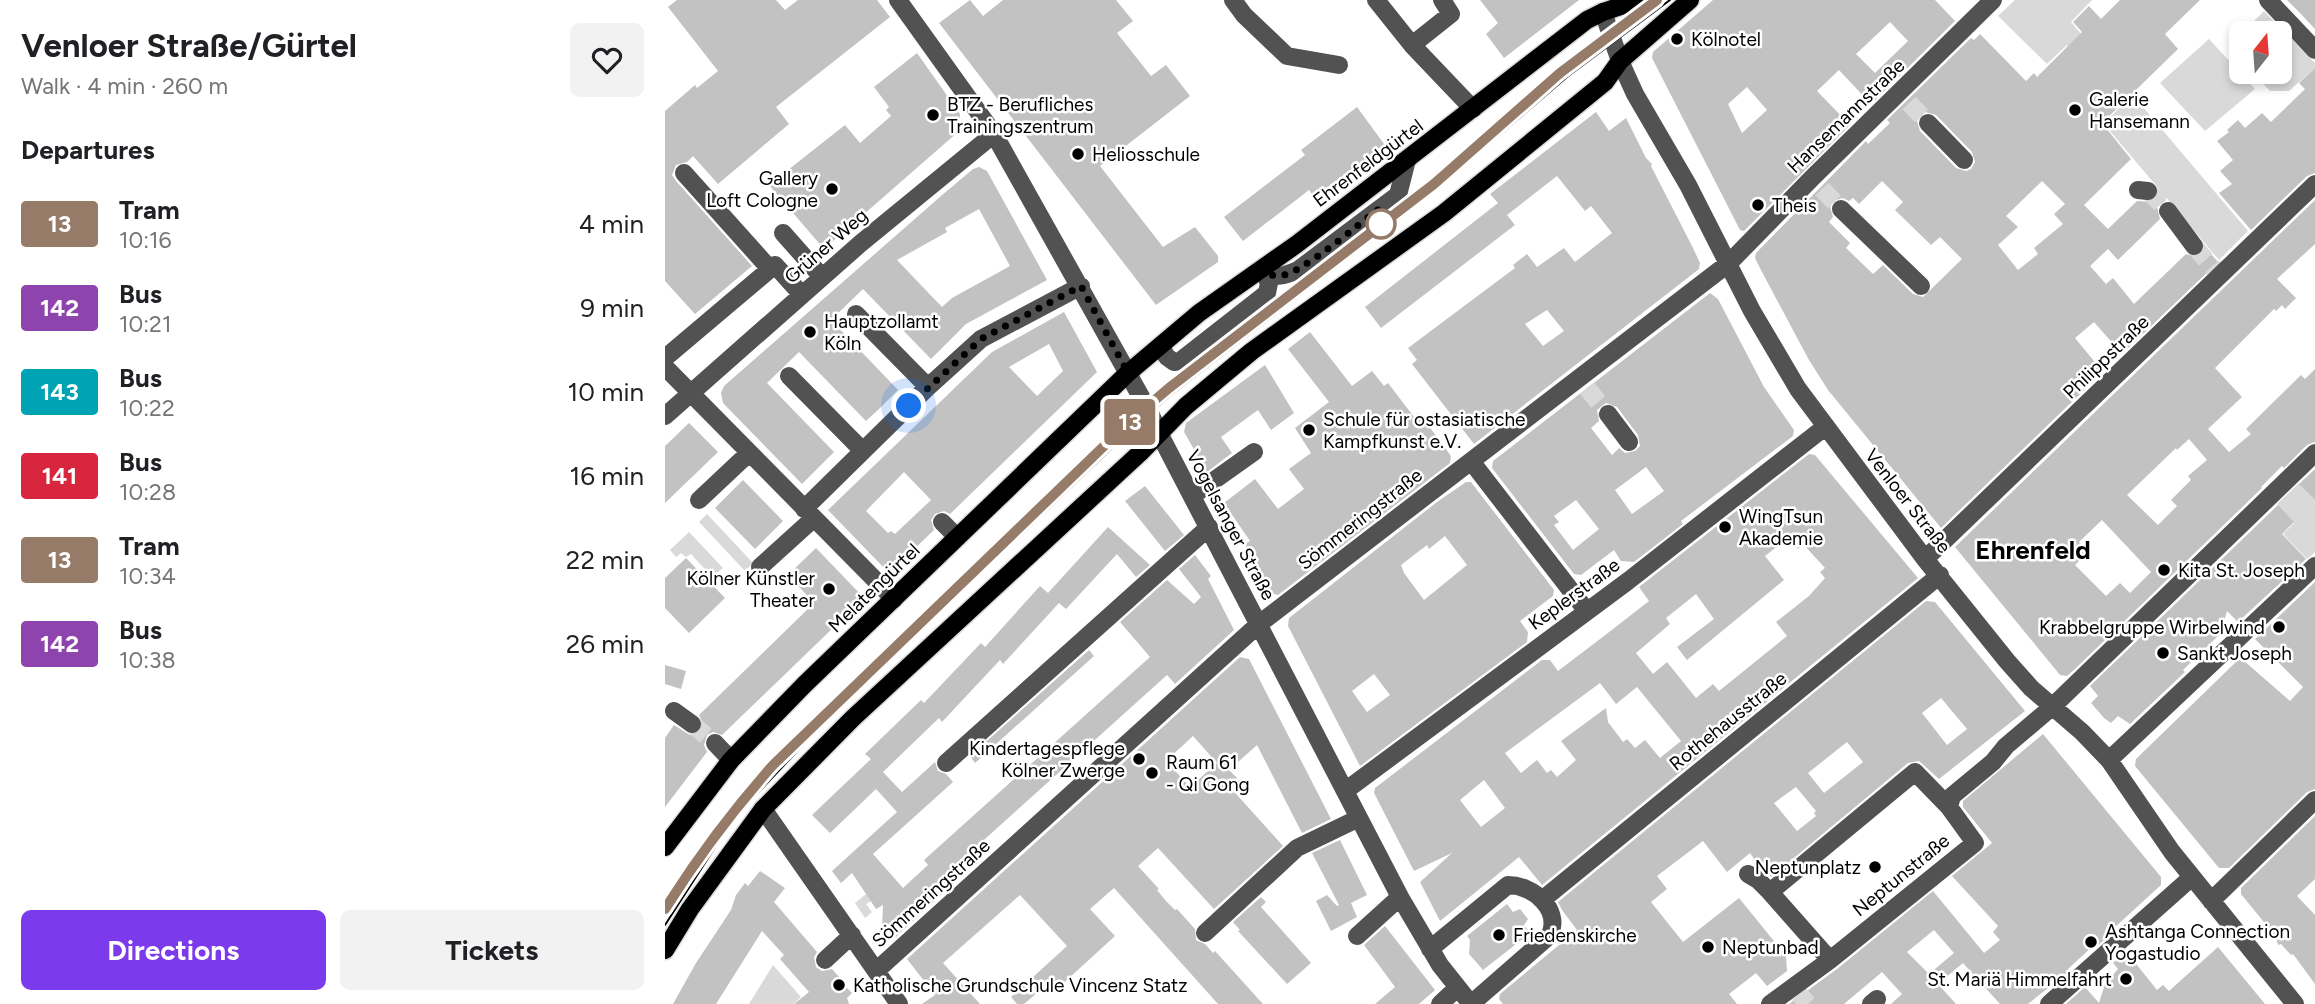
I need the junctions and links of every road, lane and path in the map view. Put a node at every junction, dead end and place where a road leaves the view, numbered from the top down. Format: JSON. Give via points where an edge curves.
{"nodes":[{"id":1,"x":898,"y":0,"type":"edge"},
{"id":2,"x":1233,"y":0,"type":"edge"},
{"id":3,"x":1376,"y":0,"type":"edge"},
{"id":4,"x":1442,"y":0,"type":"edge"},
{"id":5,"x":1639,"y":0,"type":"edge"},
{"id":6,"x":1690,"y":0,"type":"edge"},
{"id":7,"x":1993,"y":0,"type":"edge"},
{"id":8,"x":2268,"y":0,"type":"edge"},
{"id":9,"x":1600,"y":6,"type":"edge"},
{"id":10,"x":1412,"y":45,"type":"junction"},
{"id":11,"x":2315,"y":50,"type":"edge"},
{"id":12,"x":1620,"y":61,"type":"junction"},
{"id":13,"x":1339,"y":65,"type":"dead end"},
{"id":14,"x":1476,"y":106,"type":"junction"},
{"id":15,"x":1928,"y":123,"type":"tunnel mouth"},
{"id":16,"x":994,"y":134,"type":"junction"},
{"id":17,"x":1964,"y":160,"type":"dead end"},
{"id":18,"x":684,"y":173,"type":"dead end"},
{"id":19,"x":2315,"y":184,"type":"edge"},
{"id":20,"x":1842,"y":209,"type":"tunnel mouth"},
{"id":21,"x":2168,"y":211,"type":"tunnel mouth"},
{"id":22,"x":783,"y":233,"type":"dead end"},
{"id":23,"x":2194,"y":246,"type":"tunnel mouth"},
{"id":24,"x":1729,"y":263,"type":"junction"},
{"id":25,"x":770,"y":269,"type":"junction"},
{"id":26,"x":1263,"y":270,"type":"junction"},
{"id":27,"x":822,"y":277,"type":"junction"},
{"id":28,"x":1081,"y":286,"type":"junction"},
{"id":29,"x":1921,"y":286,"type":"dead end"},
{"id":30,"x":802,"y":295,"type":"junction"},
{"id":31,"x":856,"y":314,"type":"dead end"},
{"id":32,"x":1160,"y":346,"type":"junction"},
{"id":33,"x":665,"y":358,"type":"edge"},
{"id":34,"x":665,"y":367,"type":"edge"},
{"id":35,"x":1128,"y":373,"type":"junction"},
{"id":36,"x":789,"y":376,"type":"dead end"},
{"id":37,"x":927,"y":387,"type":"junction"},
{"id":38,"x":690,"y":393,"type":"junction"},
{"id":39,"x":669,"y":406,"type":"edge"},
{"id":40,"x":1608,"y":414,"type":"tunnel mouth"},
{"id":41,"x":1825,"y":427,"type":"junction"},
{"id":42,"x":1159,"y":433,"type":"junction"},
{"id":43,"x":1629,"y":442,"type":"dead end"},
{"id":44,"x":863,"y":451,"type":"junction"},
{"id":45,"x":1254,"y":452,"type":"dead end"},
{"id":46,"x":749,"y":453,"type":"junction"},
{"id":47,"x":2315,"y":453,"type":"edge"},
{"id":48,"x":1471,"y":461,"type":"junction"},
{"id":49,"x":1192,"y":496,"type":"junction"},
{"id":50,"x":699,"y":500,"type":"dead end"},
{"id":51,"x":808,"y":514,"type":"junction"},
{"id":52,"x":941,"y":522,"type":"dead end"},
{"id":53,"x":1209,"y":527,"type":"junction"},
{"id":54,"x":957,"y":537,"type":"junction"},
{"id":55,"x":1925,"y":559,"type":"junction"},
{"id":56,"x":2315,"y":566,"type":"edge"},
{"id":57,"x":760,"y":567,"type":"dead end"},
{"id":58,"x":1940,"y":575,"type":"junction"},
{"id":59,"x":894,"y":599,"type":"junction"},
{"id":60,"x":1586,"y":610,"type":"junction"},
{"id":61,"x":1259,"y":624,"type":"junction"},
{"id":62,"x":2052,"y":707,"type":"junction"},
{"id":63,"x":674,"y":711,"type":"dead end"},
{"id":64,"x":692,"y":724,"type":"tunnel mouth"},
{"id":65,"x":715,"y":743,"type":"tunnel mouth"},
{"id":66,"x":1999,"y":754,"type":"junction"},
{"id":67,"x":731,"y":760,"type":"junction"},
{"id":68,"x":2109,"y":760,"type":"junction"},
{"id":69,"x":946,"y":763,"type":"dead end"},
{"id":70,"x":1945,"y":788,"type":"dead end"},
{"id":71,"x":1345,"y":791,"type":"junction"},
{"id":72,"x":2315,"y":800,"type":"edge"},
{"id":73,"x":1949,"y":807,"type":"junction"},
{"id":74,"x":763,"y":809,"type":"junction"},
{"id":75,"x":1359,"y":818,"type":"junction"},
{"id":76,"x":665,"y":847,"type":"edge"},
{"id":77,"x":1748,"y":874,"type":"dead end"},
{"id":78,"x":2192,"y":877,"type":"junction"},
{"id":79,"x":1770,"y":892,"type":"junction"},
{"id":80,"x":1400,"y":897,"type":"junction"},
{"id":81,"x":1542,"y":900,"type":"junction"},
{"id":82,"x":2211,"y":901,"type":"junction"},
{"id":83,"x":1206,"y":933,"type":"dead end"},
{"id":84,"x":852,"y":935,"type":"junction"},
{"id":85,"x":1357,"y":936,"type":"dead end"},
{"id":86,"x":1430,"y":949,"type":"junction"},
{"id":87,"x":665,"y":950,"type":"edge"},
{"id":88,"x":825,"y":960,"type":"dead end"},
{"id":89,"x":1830,"y":960,"type":"junction"},
{"id":90,"x":877,"y":970,"type":"junction"},
{"id":91,"x":1792,"y":987,"type":"junction"},
{"id":92,"x":1457,"y":988,"type":"junction"},
{"id":93,"x":899,"y":1004,"type":"edge"},
{"id":94,"x":1440,"y":1004,"type":"edge"},
{"id":95,"x":1471,"y":1004,"type":"edge"},
{"id":96,"x":1758,"y":1004,"type":"edge"},
{"id":97,"x":1770,"y":1004,"type":"edge"},
{"id":98,"x":2049,"y":1004,"type":"edge"},
{"id":99,"x":2295,"y":1004,"type":"edge"}],
"edges":[{"from":1,"to":16,"type":"street","name":"Vogelsanger Straße"},
{"from":2,"to":13,"type":"street","via":[[1287,55]]},
{"from":3,"to":10,"type":"street"},
{"from":4,"to":10,"type":"street","via":[[1451,14]]},
{"from":5,"to":9,"type":"main road","name":"Ehrenfeldgürtel"},
{"from":6,"to":12,"type":"main road"},
{"from":7,"to":24,"type":"street","name":"Hansemannstraße","via":[[1904,98]]},
{"from":8,"to":11,"type":"street"},
{"from":9,"to":12,"type":"street","name":"Venloer Straße"},
{"from":9,"to":14,"type":"main road","name":"Ehrenfeldgürtel"},
{"from":10,"to":14,"type":"street"},
{"from":12,"to":24,"type":"street","name":"Venloer Straße"},
{"from":12,"to":42,"type":"main road","via":[[1605,82],[1455,204],[1252,351]]},
{"from":14,"to":26,"type":"main road","name":"Ehrenfeldgürtel"},
{"from":15,"to":17,"type":"street"},
{"from":16,"to":27,"type":"street","name":"Grüner Weg","via":[[919,205]]},
{"from":16,"to":28,"type":"street","name":"Vogelsanger Straße"},
{"from":18,"to":25,"type":"street"},
{"from":19,"to":55,"type":"street","name":"Philippstraße","via":[[2218,272]]},
{"from":20,"to":29,"type":"street"},
{"from":21,"to":23,"type":"street"},
{"from":22,"to":27,"type":"street"},
{"from":24,"to":41,"type":"street","name":"Venloer Straße","via":[[1774,351]]},
{"from":24,"to":48,"type":"street","name":"Sömmeringstraße","via":[[1583,383]]},
{"from":25,"to":30,"type":"street","via":[[775,265]]},
{"from":25,"to":33,"type":"street"},
{"from":26,"to":32,"type":"main road","name":"Ehrenfeldgürtel"},
{"from":26,"to":32,"type":"street","via":[[1269,283],[1267,293],[1179,361],[1167,357]]},
{"from":27,"to":30,"type":"street","name":"Grüner Weg"},
{"from":28,"to":35,"type":"street","name":"Vogelsanger Straße"},
{"from":28,"to":37,"type":"street","via":[[981,339]]},
{"from":30,"to":38,"type":"street","name":"Grüner Weg"},
{"from":31,"to":37,"type":"street"},
{"from":32,"to":35,"type":"main road","name":"Ehrenfeldgürtel"},
{"from":34,"to":38,"type":"street"},
{"from":35,"to":42,"type":"street","name":"Vogelsanger Straße"},
{"from":35,"to":54,"type":"main road","name":"Melatengürtel"},
{"from":36,"to":44,"type":"street"},
{"from":37,"to":44,"type":"street"},
{"from":38,"to":39,"type":"street","name":"Grüner Weg"},
{"from":38,"to":46,"type":"street"},
{"from":40,"to":43,"type":"street"},
{"from":41,"to":55,"type":"street","name":"Venloer Straße"},
{"from":41,"to":60,"type":"street","name":"Keplerstraße"},
{"from":42,"to":49,"type":"street","name":"Vogelsanger Straße"},
{"from":42,"to":74,"type":"main road","via":[[853,718]]},
{"from":44,"to":51,"type":"street"},
{"from":45,"to":49,"type":"street"},
{"from":46,"to":50,"type":"street"},
{"from":46,"to":51,"type":"street"},
{"from":47,"to":62,"type":"street","name":"Neptunstraße"},
{"from":48,"to":60,"type":"street"},
{"from":48,"to":61,"type":"street","name":"Sömmeringstraße"},
{"from":49,"to":53,"type":"street","name":"Vogelsanger Straße"},
{"from":51,"to":57,"type":"street"},
{"from":51,"to":59,"type":"street"},
{"from":52,"to":54,"type":"street"},
{"from":53,"to":61,"type":"street","name":"Vogelsanger Straße"},
{"from":53,"to":69,"type":"street"},
{"from":54,"to":59,"type":"main road","name":"Melatengürtel"},
{"from":55,"to":58,"type":"street","name":"Venloer Straße"},
{"from":56,"to":68,"type":"street"},
{"from":58,"to":62,"type":"street","name":"Venloer Straße","via":[[2007,661]]},
{"from":58,"to":81,"type":"street","name":"Rothehausstraße"},
{"from":59,"to":67,"type":"main road","name":"Melatengürtel"},
{"from":60,"to":71,"type":"street","name":"Keplerstraße"},
{"from":61,"to":71,"type":"street","name":"Vogelsanger Straße"},
{"from":61,"to":90,"type":"street","name":"Sömmeringstraße"},
{"from":62,"to":66,"type":"street","name":"Neptunstraße"},
{"from":62,"to":68,"type":"street","name":"Venloer Straße"},
{"from":63,"to":64,"type":"street"},
{"from":65,"to":67,"type":"street"},
{"from":66,"to":70,"type":"street","via":[[1983,757]]},
{"from":66,"to":73,"type":"street","name":"Neptunstraße","via":[[1952,796]]},
{"from":67,"to":76,"type":"main road","name":"Melatengürtel"},
{"from":68,"to":78,"type":"street","name":"Venloer Straße"},
{"from":71,"to":75,"type":"street","name":"Vogelsanger Straße"},
{"from":72,"to":82,"type":"street"},
{"from":73,"to":79,"type":"street","via":[[1915,772]]},
{"from":73,"to":89,"type":"street","name":"Neptunstraße","via":[[1975,843]]},
{"from":74,"to":84,"type":"street"},
{"from":74,"to":87,"type":"main road"},
{"from":75,"to":80,"type":"street","name":"Vogelsanger Straße"},
{"from":75,"to":83,"type":"street","via":[[1297,848]]},
{"from":77,"to":79,"type":"street"},
{"from":78,"to":82,"type":"street","name":"Venloer Straße"},
{"from":78,"to":98,"type":"street"},
{"from":79,"to":89,"type":"street"},
{"from":80,"to":85,"type":"street"},
{"from":80,"to":86,"type":"street","name":"Vogelsanger Straße"},
{"from":81,"to":86,"type":"street","via":[[1533,891],[1509,885]]},
{"from":81,"to":95,"type":"street","via":[[1553,922],[1550,936]]},
{"from":82,"to":99,"type":"street","name":"Venloer Straße"},
{"from":84,"to":88,"type":"street"},
{"from":84,"to":90,"type":"street"},
{"from":86,"to":92,"type":"street","name":"Vogelsanger Straße"},
{"from":89,"to":91,"type":"street","name":"Neptunstraße"},
{"from":90,"to":93,"type":"street"},
{"from":91,"to":96,"type":"street"},
{"from":91,"to":97,"type":"street","name":"Neptunstraße"},
{"from":92,"to":94,"type":"street"},
{"from":92,"to":95,"type":"street","name":"Vogelsanger Straße"}]}
